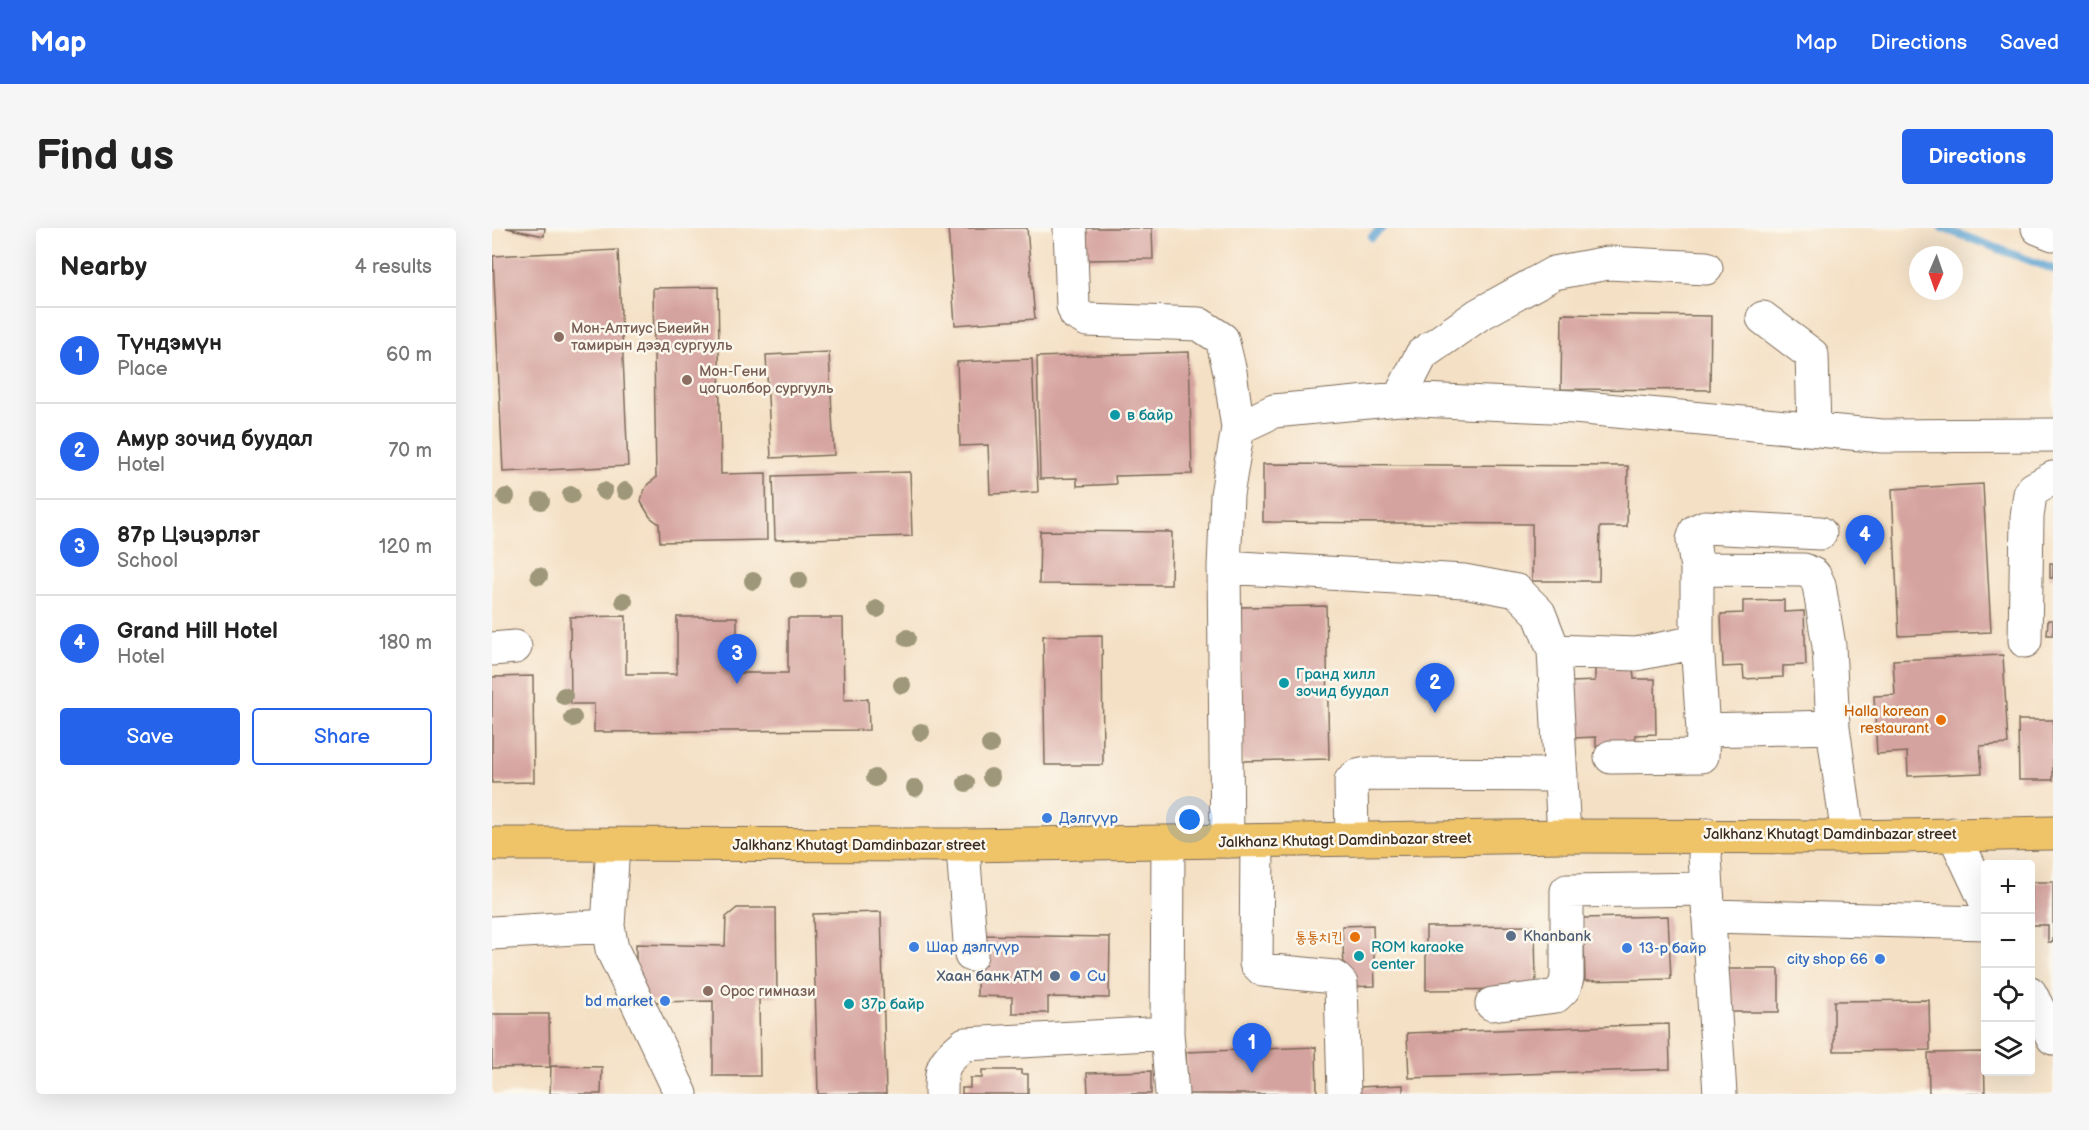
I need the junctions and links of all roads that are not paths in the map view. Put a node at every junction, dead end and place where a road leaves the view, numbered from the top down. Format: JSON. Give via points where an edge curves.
{"nodes":[{"id":1,"x":1070,"y":228,"type":"edge"},
{"id":2,"x":2038,"y":228,"type":"edge"},
{"id":3,"x":2053,"y":234,"type":"edge"},
{"id":4,"x":1706,"y":268,"type":"dead end"},
{"id":5,"x":1762,"y":318,"type":"dead end"},
{"id":6,"x":1399,"y":399,"type":"junction"},
{"id":7,"x":1238,"y":428,"type":"junction"},
{"id":8,"x":1814,"y":429,"type":"junction"},
{"id":9,"x":2053,"y":435,"type":"edge"},
{"id":10,"x":2053,"y":478,"type":"edge"},
{"id":11,"x":1820,"y":533,"type":"dead end"},
{"id":12,"x":1224,"y":567,"type":"junction"},
{"id":13,"x":1697,"y":569,"type":"junction"},
{"id":14,"x":2025,"y":641,"type":"dead end"},
{"id":15,"x":1697,"y":642,"type":"junction"},
{"id":16,"x":1554,"y":651,"type":"junction"},
{"id":17,"x":1833,"y":726,"type":"junction"},
{"id":18,"x":1703,"y":730,"type":"junction"},
{"id":19,"x":1611,"y":757,"type":"dead end"},
{"id":20,"x":1561,"y":775,"type":"junction"},
{"id":21,"x":2053,"y":833,"type":"edge"},
{"id":22,"x":1954,"y":834,"type":"junction"},
{"id":23,"x":1707,"y":835,"type":"junction"},
{"id":24,"x":1564,"y":836,"type":"junction"},
{"id":25,"x":1848,"y":837,"type":"junction"},
{"id":26,"x":1352,"y":839,"type":"junction"},
{"id":27,"x":1242,"y":841,"type":"junction"},
{"id":28,"x":1168,"y":843,"type":"junction"},
{"id":29,"x":492,"y":844,"type":"edge"},
{"id":30,"x":613,"y":845,"type":"junction"},
{"id":31,"x":965,"y":845,"type":"junction"},
{"id":32,"x":1981,"y":891,"type":"edge"},
{"id":33,"x":1709,"y":902,"type":"junction"},
{"id":34,"x":1981,"y":924,"type":"edge"},
{"id":35,"x":608,"y":926,"type":"junction"},
{"id":36,"x":492,"y":933,"type":"edge"},
{"id":37,"x":971,"y":956,"type":"dead end"},
{"id":38,"x":2035,"y":1001,"type":"edge"},
{"id":39,"x":1492,"y":1004,"type":"dead end"},
{"id":40,"x":1167,"y":1033,"type":"junction"},
{"id":41,"x":2053,"y":1038,"type":"edge"},
{"id":42,"x":681,"y":1094,"type":"edge"},
{"id":43,"x":941,"y":1094,"type":"edge"},
{"id":44,"x":1172,"y":1094,"type":"edge"},
{"id":45,"x":1344,"y":1094,"type":"edge"},
{"id":46,"x":1720,"y":1094,"type":"edge"}],
"edges":[{"from":1,"to":7,"type":"street","via":[[1076,314],[1087,320],[1199,324],[1222,339]]},
{"from":2,"to":3,"type":"street"},
{"from":4,"to":6,"type":"street","via":[[1608,262],[1554,273],[1478,315],[1422,354]]},
{"from":5,"to":8,"type":"street","via":[[1812,356]]},
{"from":6,"to":7,"type":"street","via":[[1274,411]]},
{"from":6,"to":8,"type":"street","via":[[1574,407]]},
{"from":7,"to":12,"type":"street","via":[[1227,495]]},
{"from":8,"to":9,"type":"street","via":[[1882,436]]},
{"from":10,"to":14,"type":"street","via":[[2030,494]]},
{"from":11,"to":13,"type":"street","via":[[1705,527],[1696,531],[1693,540]]},
{"from":12,"to":16,"type":"street","via":[[1464,581],[1517,591],[1539,613]]},
{"from":12,"to":27,"type":"street"},
{"from":13,"to":15,"type":"street"},
{"from":13,"to":17,"type":"street","via":[[1804,570],[1814,575],[1829,646]]},
{"from":15,"to":16,"type":"street","via":[[1636,654]]},
{"from":15,"to":18,"type":"street"},
{"from":16,"to":20,"type":"street"},
{"from":17,"to":18,"type":"street"},
{"from":17,"to":25,"type":"street"},
{"from":18,"to":19,"type":"street","via":[[1702,756]]},
{"from":20,"to":24,"type":"street"},
{"from":20,"to":26,"type":"street","via":[[1366,774],[1351,781]]},
{"from":21,"to":22,"type":"main road","name":"Jalkhanz Khutagt Damdinbazar street"},
{"from":22,"to":25,"type":"main road","name":"Jalkhanz Khutagt Damdinbazar street"},
{"from":22,"to":32,"type":"street"},
{"from":23,"to":24,"type":"main road","name":"Jalkhanz Khutagt Damdinbazar street"},
{"from":23,"to":25,"type":"main road","name":"Jalkhanz Khutagt Damdinbazar street"},
{"from":23,"to":33,"type":"street"},
{"from":24,"to":26,"type":"main road","name":"Jalkhanz Khutagt Damdinbazar street"},
{"from":26,"to":27,"type":"main road","name":"Jalkhanz Khutagt Damdinbazar street"},
{"from":27,"to":28,"type":"main road","name":"Jalkhanz Khutagt Damdinbazar street"},
{"from":27,"to":45,"type":"street","via":[[1256,963],[1263,970],[1334,977],[1341,984]]},
{"from":28,"to":31,"type":"main road","name":"Jalkhanz Khutagt Damdinbazar street"},
{"from":28,"to":40,"type":"street"},
{"from":29,"to":30,"type":"main road","name":"Jalkhanz Khutagt Damdinbazar street"},
{"from":30,"to":31,"type":"main road","name":"Jalkhanz Khutagt Damdinbazar street"},
{"from":30,"to":35,"type":"street"},
{"from":31,"to":37,"type":"street"},
{"from":33,"to":34,"type":"street"},
{"from":33,"to":39,"type":"street","via":[[1567,891],[1564,988],[1556,996]]},
{"from":33,"to":46,"type":"street"},
{"from":35,"to":36,"type":"street"},
{"from":35,"to":42,"type":"street","via":[[612,949]]},
{"from":38,"to":41,"type":"street"},
{"from":40,"to":43,"type":"street","via":[[965,1044],[946,1061]]},
{"from":40,"to":44,"type":"street"}]}
